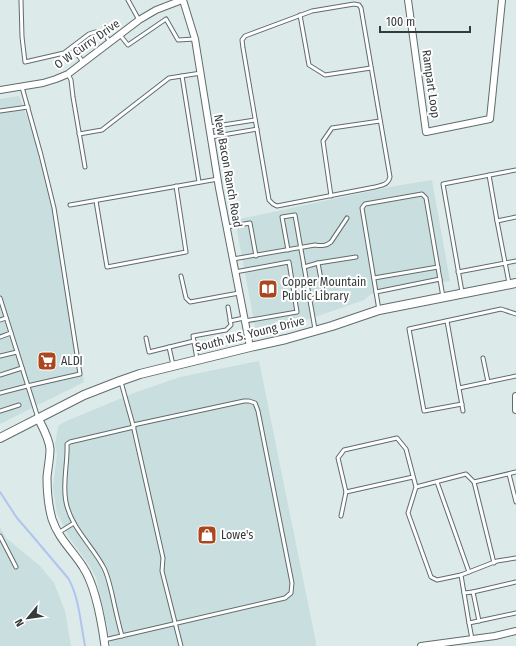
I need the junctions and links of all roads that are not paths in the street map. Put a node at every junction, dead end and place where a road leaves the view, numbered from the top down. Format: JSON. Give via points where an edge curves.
{"nodes":[{"id":1,"x":21,"y":0,"type":"edge"},
{"id":2,"x":128,"y":0,"type":"edge"},
{"id":3,"x":182,"y":0,"type":"edge"},
{"id":4,"x":408,"y":0,"type":"edge"},
{"id":5,"x":502,"y":0,"type":"edge"},
{"id":6,"x":300,"y":15,"type":"junction"},
{"id":7,"x":139,"y":20,"type":"junction"},
{"id":8,"x":120,"y":35,"type":"junction"},
{"id":9,"x":195,"y":39,"type":"junction"},
{"id":10,"x":110,"y":42,"type":"junction"},
{"id":11,"x":72,"y":47,"type":"junction"},
{"id":12,"x":83,"y":62,"type":"junction"},
{"id":13,"x":371,"y":68,"type":"junction"},
{"id":14,"x":201,"y":73,"type":"junction"},
{"id":15,"x":68,"y":74,"type":"junction"},
{"id":16,"x":182,"y":76,"type":"junction"},
{"id":17,"x":22,"y":86,"type":"junction"},
{"id":18,"x":0,"y":90,"type":"edge"},
{"id":19,"x":28,"y":106,"type":"junction"},
{"id":20,"x":0,"y":111,"type":"edge"},
{"id":21,"x":255,"y":120,"type":"junction"},
{"id":22,"x":380,"y":121,"type":"junction"},
{"id":23,"x":210,"y":127,"type":"junction"},
{"id":24,"x":257,"y":129,"type":"junction"},
{"id":25,"x":80,"y":134,"type":"junction"},
{"id":26,"x":211,"y":137,"type":"junction"},
{"id":27,"x":85,"y":168,"type":"dead end"},
{"id":28,"x":516,"y":170,"type":"edge"},
{"id":29,"x":489,"y":175,"type":"junction"},
{"id":30,"x":218,"y":179,"type":"junction"},
{"id":31,"x":199,"y":182,"type":"junction"},
{"id":32,"x":176,"y":186,"type":"junction"},
{"id":33,"x":331,"y":196,"type":"junction"},
{"id":34,"x":96,"y":201,"type":"junction"},
{"id":35,"x":70,"y":205,"type":"dead end"},
{"id":36,"x":516,"y":217,"type":"edge"},
{"id":37,"x":347,"y":218,"type":"dead end"},
{"id":38,"x":497,"y":221,"type":"junction"},
{"id":39,"x":227,"y":227,"type":"junction"},
{"id":40,"x":301,"y":248,"type":"junction"},
{"id":41,"x":288,"y":250,"type":"junction"},
{"id":42,"x":256,"y":256,"type":"junction"},
{"id":43,"x":356,"y":257,"type":"dead end"},
{"id":44,"x":233,"y":259,"type":"junction"},
{"id":45,"x":516,"y":261,"type":"edge"},
{"id":46,"x":318,"y":263,"type":"junction"},
{"id":47,"x":505,"y":263,"type":"junction"},
{"id":48,"x":304,"y":267,"type":"junction"},
{"id":49,"x":438,"y":267,"type":"junction"},
{"id":50,"x":235,"y":272,"type":"junction"},
{"id":51,"x":458,"y":272,"type":"junction"},
{"id":52,"x":181,"y":276,"type":"dead end"},
{"id":53,"x":374,"y":278,"type":"junction"},
{"id":54,"x":440,"y":279,"type":"junction"},
{"id":55,"x":512,"y":284,"type":"edge"},
{"id":56,"x":376,"y":292,"type":"junction"},
{"id":57,"x":240,"y":293,"type":"junction"},
{"id":58,"x":462,"y":293,"type":"junction"},
{"id":59,"x":443,"y":297,"type":"junction"},
{"id":60,"x":310,"y":299,"type":"junction"},
{"id":61,"x":0,"y":300,"type":"edge"},
{"id":62,"x":228,"y":307,"type":"dead end"},
{"id":63,"x":379,"y":310,"type":"junction"},
{"id":64,"x":516,"y":314,"type":"edge"},
{"id":65,"x":6,"y":318,"type":"junction"},
{"id":66,"x":244,"y":319,"type":"junction"},
{"id":67,"x":0,"y":320,"type":"edge"},
{"id":68,"x":230,"y":321,"type":"junction"},
{"id":69,"x":447,"y":321,"type":"junction"},
{"id":70,"x":315,"y":331,"type":"junction"},
{"id":71,"x":11,"y":333,"type":"junction"},
{"id":72,"x":0,"y":337,"type":"edge"},
{"id":73,"x":146,"y":338,"type":"dead end"},
{"id":74,"x":194,"y":341,"type":"junction"},
{"id":75,"x":250,"y":346,"type":"junction"},
{"id":76,"x":169,"y":347,"type":"junction"},
{"id":77,"x":17,"y":352,"type":"junction"},
{"id":78,"x":0,"y":356,"type":"edge"},
{"id":79,"x":483,"y":358,"type":"dead end"},
{"id":80,"x":197,"y":360,"type":"junction"},
{"id":81,"x":174,"y":366,"type":"junction"},
{"id":82,"x":22,"y":368,"type":"junction"},
{"id":83,"x":0,"y":375,"type":"edge"},
{"id":84,"x":516,"y":376,"type":"edge"},
{"id":85,"x":120,"y":380,"type":"junction"},
{"id":86,"x":488,"y":382,"type":"junction"},
{"id":87,"x":27,"y":386,"type":"junction"},
{"id":88,"x":459,"y":388,"type":"junction"},
{"id":89,"x":0,"y":394,"type":"edge"},
{"id":90,"x":516,"y":396,"type":"edge"},
{"id":91,"x":462,"y":404,"type":"junction"},
{"id":92,"x":19,"y":405,"type":"dead end"},
{"id":93,"x":0,"y":410,"type":"edge"},
{"id":94,"x":516,"y":410,"type":"edge"},
{"id":95,"x":463,"y":411,"type":"dead end"},
{"id":96,"x":38,"y":418,"type":"junction"},
{"id":97,"x":133,"y":426,"type":"junction"},
{"id":98,"x":0,"y":438,"type":"edge"},
{"id":99,"x":516,"y":472,"type":"edge"},
{"id":100,"x":508,"y":474,"type":"junction"},
{"id":101,"x":413,"y":477,"type":"junction"},
{"id":102,"x":438,"y":482,"type":"junction"},
{"id":103,"x":474,"y":482,"type":"junction"},
{"id":104,"x":416,"y":487,"type":"junction"},
{"id":105,"x":346,"y":492,"type":"junction"},
{"id":106,"x":516,"y":502,"type":"edge"},
{"id":107,"x":340,"y":516,"type":"dead end"},
{"id":108,"x":74,"y":524,"type":"junction"},
{"id":109,"x":58,"y":533,"type":"junction"},
{"id":110,"x":0,"y":536,"type":"edge"},
{"id":111,"x":516,"y":558,"type":"edge"},
{"id":112,"x":494,"y":563,"type":"junction"},
{"id":113,"x":16,"y":567,"type":"dead end"},
{"id":114,"x":469,"y":572,"type":"junction"},
{"id":115,"x":460,"y":575,"type":"junction"},
{"id":116,"x":516,"y":582,"type":"edge"},
{"id":117,"x":473,"y":592,"type":"junction"},
{"id":118,"x":464,"y":593,"type":"junction"},
{"id":119,"x":516,"y":613,"type":"edge"},
{"id":120,"x":479,"y":621,"type":"junction"},
{"id":121,"x":469,"y":623,"type":"junction"},
{"id":122,"x":175,"y":624,"type":"junction"},
{"id":123,"x":516,"y":631,"type":"edge"},
{"id":124,"x":122,"y":636,"type":"junction"},
{"id":125,"x":472,"y":639,"type":"junction"},
{"id":126,"x":104,"y":643,"type":"edge"},
{"id":127,"x":181,"y":646,"type":"edge"},
{"id":128,"x":421,"y":646,"type":"edge"}],
"edges":[{"from":1,"to":11,"type":"lane","via":[[26,62],[64,53]]},
{"from":2,"to":7,"type":"lane"},
{"from":3,"to":7,"type":"street","name":"O W Curry Drive"},
{"from":3,"to":9,"type":"street","name":"New Bacon Ranch Road"},
{"from":4,"to":5,"type":"street","name":"Rampart Loop","via":[[426,132],[490,119]]},
{"from":6,"to":13,"type":"lane","via":[[309,65],[325,75]]},
{"from":6,"to":13,"type":"lane","via":[[359,5]]},
{"from":6,"to":21,"type":"lane","via":[[245,36],[242,40]]},
{"from":7,"to":8,"type":"street","name":"O W Curry Drive"},
{"from":8,"to":9,"type":"lane","via":[[128,45],[166,19],[178,40]]},
{"from":8,"to":10,"type":"street","name":"O W Curry Drive"},
{"from":9,"to":14,"type":"street","name":"New Bacon Ranch Road"},
{"from":10,"to":11,"type":"lane","via":[[106,36],[95,32]]},
{"from":10,"to":12,"type":"street","name":"O W Curry Drive"},
{"from":11,"to":12,"type":"lane"},
{"from":12,"to":15,"type":"street","name":"O W Curry Drive"},
{"from":13,"to":22,"type":"lane"},
{"from":14,"to":16,"type":"lane"},
{"from":14,"to":23,"type":"street","name":"New Bacon Ranch Road"},
{"from":15,"to":17,"type":"street","name":"O W Curry Drive","via":[[43,83]]},
{"from":15,"to":25,"type":"lane"},
{"from":16,"to":25,"type":"lane","via":[[169,78],[102,130]]},
{"from":16,"to":31,"type":"lane"},
{"from":17,"to":18,"type":"street","name":"O W Curry Drive"},
{"from":17,"to":19,"type":"lane"},
{"from":19,"to":20,"type":"lane"},
{"from":19,"to":87,"type":"lane","via":[[54,208],[80,374]]},
{"from":21,"to":23,"type":"lane"},
{"from":21,"to":24,"type":"lane"},
{"from":22,"to":33,"type":"lane","via":[[332,128],[323,141]]},
{"from":22,"to":33,"type":"lane","via":[[389,181],[384,185]]},
{"from":23,"to":26,"type":"street","name":"New Bacon Ranch Road"},
{"from":24,"to":26,"type":"lane"},
{"from":24,"to":33,"type":"lane","via":[[269,200],[273,204],[277,206]]},
{"from":25,"to":27,"type":"lane"},
{"from":26,"to":30,"type":"street","name":"New Bacon Ranch Road"},
{"from":28,"to":29,"type":"lane"},
{"from":29,"to":38,"type":"lane"},
{"from":29,"to":51,"type":"lane","via":[[443,184]]},
{"from":30,"to":31,"type":"lane"},
{"from":30,"to":39,"type":"street","name":"New Bacon Ranch Road"},
{"from":31,"to":32,"type":"lane"},
{"from":32,"to":34,"type":"lane"},
{"from":32,"to":34,"type":"lane","via":[[186,252],[107,267]]},
{"from":34,"to":35,"type":"lane"},
{"from":36,"to":38,"type":"lane"},
{"from":37,"to":40,"type":"lane","via":[[328,245]]},
{"from":38,"to":47,"type":"lane"},
{"from":39,"to":42,"type":"lane","via":[[250,223]]},
{"from":39,"to":44,"type":"street","name":"New Bacon Ranch Road"},
{"from":40,"to":41,"type":"lane"},
{"from":40,"to":41,"type":"lane","via":[[295,215],[282,217]]},
{"from":40,"to":48,"type":"lane"},
{"from":41,"to":42,"type":"lane"},
{"from":42,"to":44,"type":"lane"},
{"from":43,"to":46,"type":"lane"},
{"from":44,"to":50,"type":"street","name":"New Bacon Ranch Road"},
{"from":45,"to":47,"type":"lane"},
{"from":46,"to":48,"type":"lane"},
{"from":46,"to":60,"type":"lane","via":[[324,296]]},
{"from":47,"to":51,"type":"lane"},
{"from":47,"to":55,"type":"lane"},
{"from":48,"to":60,"type":"lane"},
{"from":49,"to":53,"type":"lane"},
{"from":49,"to":53,"type":"lane","via":[[426,198],[422,194],[365,204],[362,208]]},
{"from":49,"to":54,"type":"lane"},
{"from":50,"to":57,"type":"street","name":"New Bacon Ranch Road"},
{"from":50,"to":66,"type":"lane","via":[[289,262],[297,312]]},
{"from":51,"to":58,"type":"lane"},
{"from":52,"to":57,"type":"lane","via":[[186,298],[190,302]]},
{"from":53,"to":56,"type":"lane"},
{"from":54,"to":56,"type":"lane"},
{"from":54,"to":59,"type":"lane"},
{"from":55,"to":58,"type":"main road","name":"South W.S. Young Drive"},
{"from":56,"to":63,"type":"lane"},
{"from":57,"to":66,"type":"street","name":"New Bacon Ranch Road"},
{"from":58,"to":59,"type":"main road","name":"South W.S. Young Drive"},
{"from":59,"to":63,"type":"main road","name":"South W.S. Young Drive"},
{"from":60,"to":70,"type":"lane"},
{"from":61,"to":65,"type":"lane"},
{"from":62,"to":68,"type":"lane"},
{"from":63,"to":70,"type":"main road","name":"South W.S. Young Drive"},
{"from":64,"to":69,"type":"lane","via":[[500,309]]},
{"from":65,"to":67,"type":"lane"},
{"from":65,"to":71,"type":"lane"},
{"from":66,"to":68,"type":"lane"},
{"from":66,"to":75,"type":"street","name":"New Bacon Ranch Road"},
{"from":68,"to":74,"type":"lane","via":[[231,325],[226,330],[193,336]]},
{"from":69,"to":88,"type":"lane"},
{"from":69,"to":91,"type":"lane","via":[[410,329],[424,411]]},
{"from":70,"to":75,"type":"main road","name":"South W.S. Young Drive"},
{"from":71,"to":72,"type":"lane"},
{"from":71,"to":77,"type":"lane"},
{"from":73,"to":76,"type":"lane","via":[[149,352]]},
{"from":74,"to":76,"type":"lane"},
{"from":74,"to":80,"type":"lane"},
{"from":75,"to":80,"type":"main road","name":"South W.S. Young Drive"},
{"from":76,"to":81,"type":"lane"},
{"from":77,"to":78,"type":"lane"},
{"from":77,"to":82,"type":"lane"},
{"from":79,"to":86,"type":"lane"},
{"from":80,"to":81,"type":"main road","name":"South W.S. Young Drive"},
{"from":81,"to":85,"type":"main road","name":"South W.S. Young Drive"},
{"from":82,"to":83,"type":"lane"},
{"from":82,"to":87,"type":"lane"},
{"from":84,"to":86,"type":"lane"},
{"from":85,"to":96,"type":"main road","name":"South W.S. Young Drive"},
{"from":85,"to":97,"type":"lane"},
{"from":86,"to":88,"type":"lane"},
{"from":87,"to":89,"type":"lane"},
{"from":87,"to":96,"type":"lane"},
{"from":88,"to":91,"type":"lane"},
{"from":90,"to":94,"type":"street"},
{"from":91,"to":95,"type":"lane"},
{"from":92,"to":93,"type":"lane"},
{"from":96,"to":98,"type":"main road","name":"South W.S. Young Drive"},
{"from":96,"to":109,"type":"street","via":[[50,448],[48,494],[51,515]]},
{"from":97,"to":108,"type":"lane","via":[[73,440],[68,444],[65,493],[68,511]]},
{"from":97,"to":122,"type":"lane"},
{"from":97,"to":122,"type":"lane","via":[[244,401],[255,403],[258,411],[292,593],[285,598]]},
{"from":99,"to":100,"type":"lane"},
{"from":100,"to":103,"type":"lane"},
{"from":100,"to":106,"type":"lane"},
{"from":101,"to":104,"type":"lane"},
{"from":101,"to":105,"type":"lane"},
{"from":101,"to":105,"type":"lane","via":[[406,449],[397,438],[344,450],[338,458]]},
{"from":102,"to":103,"type":"lane","via":[[466,474]]},
{"from":102,"to":104,"type":"lane"},
{"from":102,"to":114,"type":"lane"},
{"from":103,"to":112,"type":"lane"},
{"from":104,"to":115,"type":"lane","via":[[408,513],[430,577],[437,580]]},
{"from":105,"to":107,"type":"lane"},
{"from":108,"to":109,"type":"lane"},
{"from":108,"to":124,"type":"lane","via":[[107,574]]},
{"from":109,"to":126,"type":"street","via":[[89,577]]},
{"from":110,"to":113,"type":"lane"},
{"from":111,"to":112,"type":"lane"},
{"from":112,"to":114,"type":"lane"},
{"from":114,"to":115,"type":"lane"},
{"from":115,"to":118,"type":"lane"},
{"from":116,"to":117,"type":"lane"},
{"from":117,"to":118,"type":"lane"},
{"from":117,"to":120,"type":"lane"},
{"from":118,"to":121,"type":"lane"},
{"from":119,"to":120,"type":"lane"},
{"from":120,"to":121,"type":"lane"},
{"from":121,"to":125,"type":"lane"},
{"from":122,"to":124,"type":"lane"},
{"from":122,"to":127,"type":"lane"},
{"from":123,"to":125,"type":"street"},
{"from":124,"to":126,"type":"lane"},
{"from":125,"to":128,"type":"street"}]}
